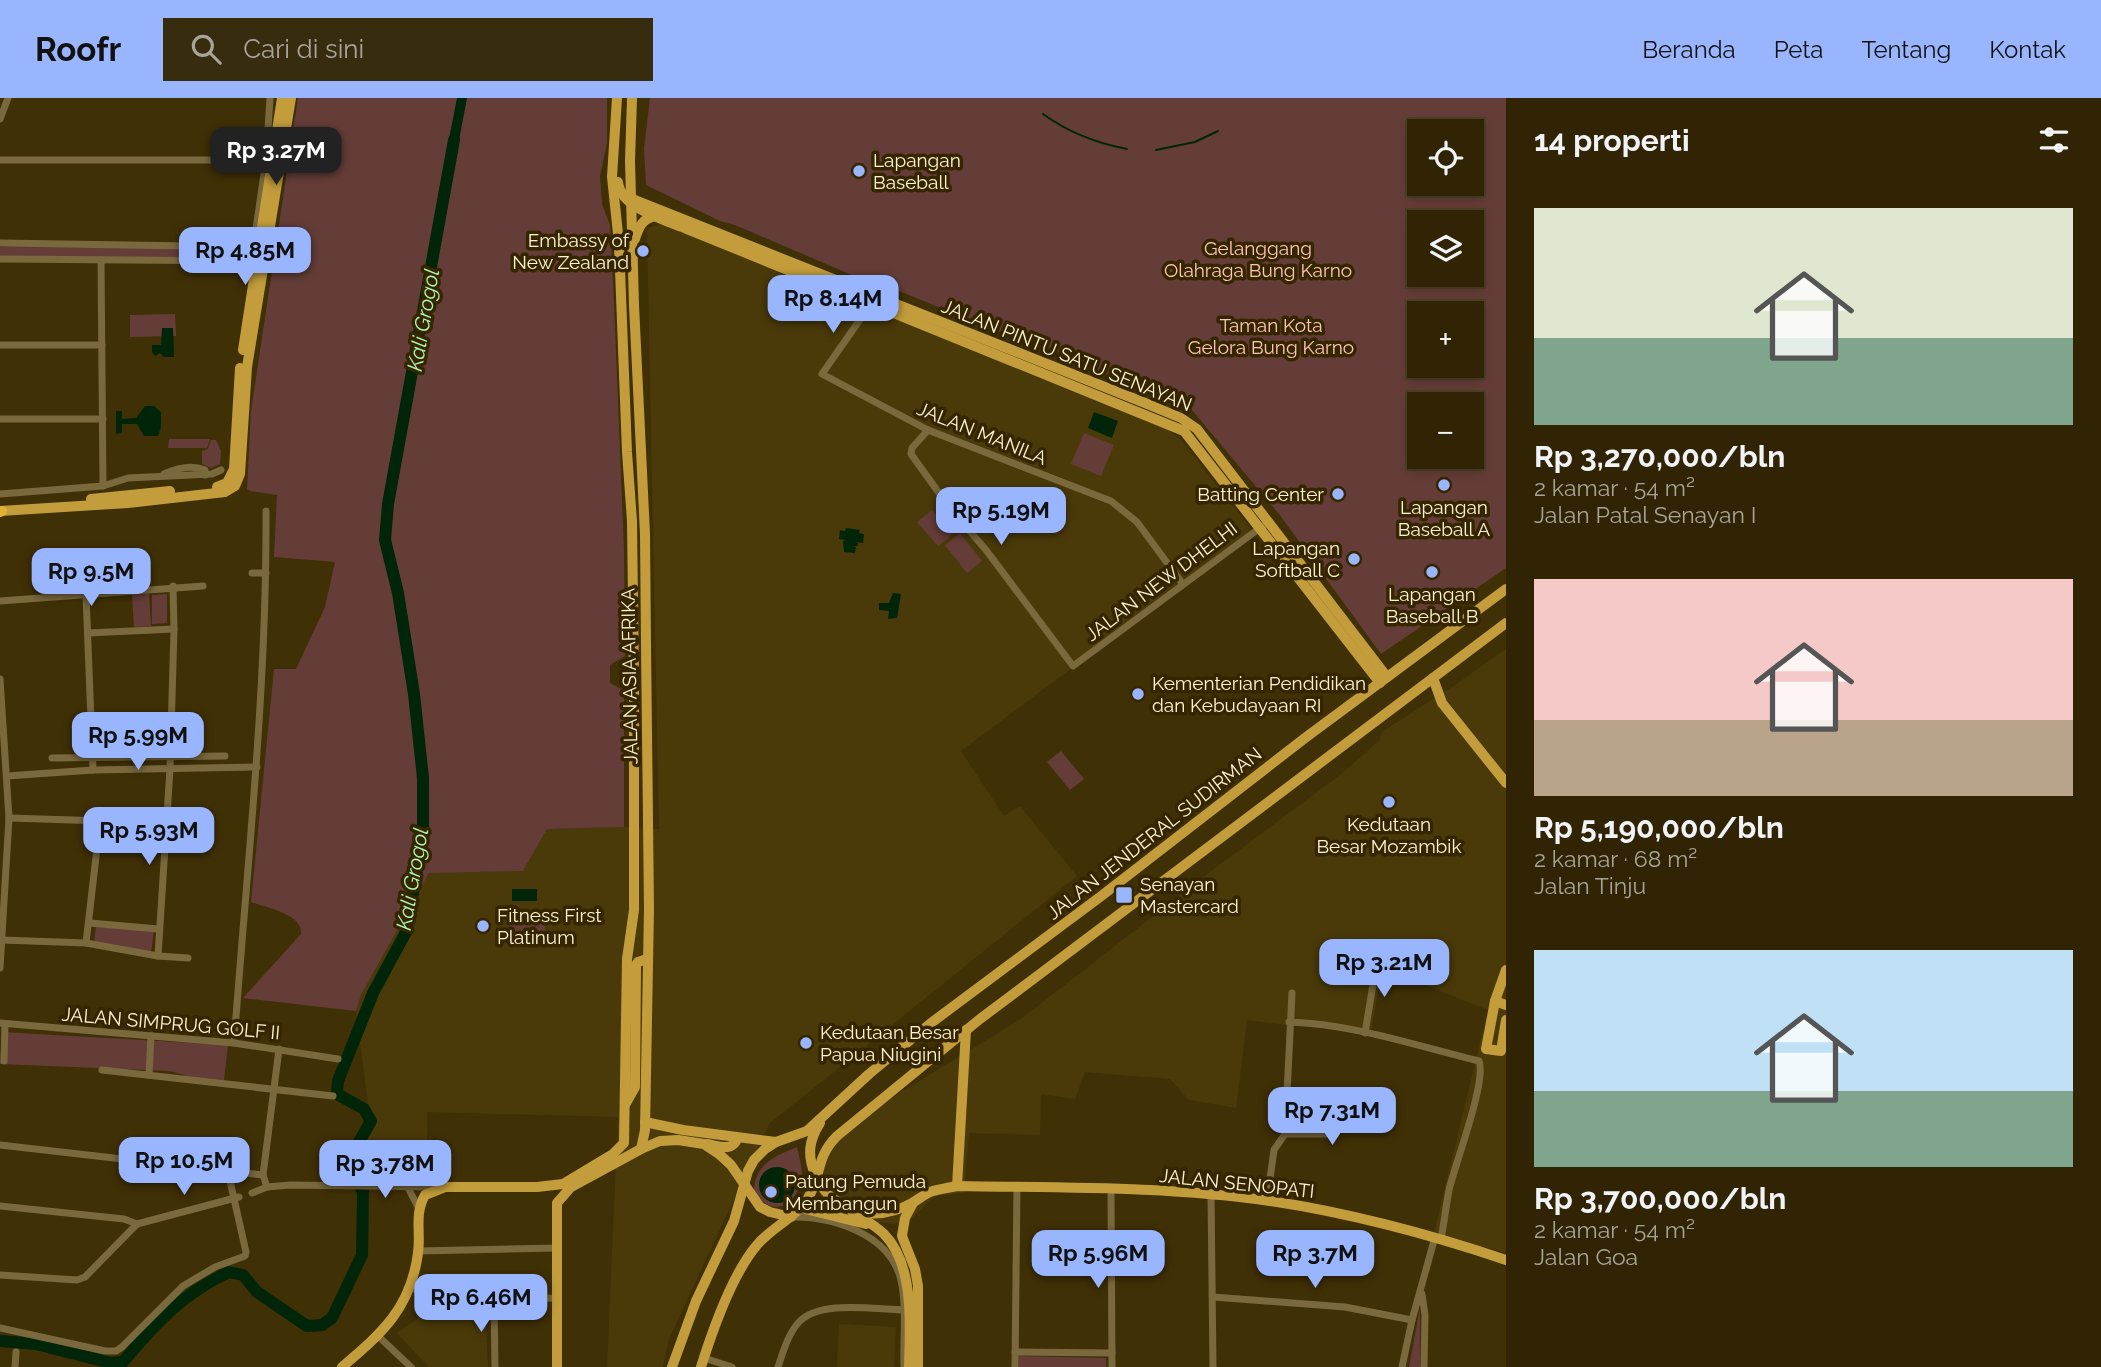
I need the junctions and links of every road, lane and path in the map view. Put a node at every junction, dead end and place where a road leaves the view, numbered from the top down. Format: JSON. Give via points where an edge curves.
{"nodes":[{"id":1,"x":8,"y":98,"type":"edge"},
{"id":2,"x":270,"y":98,"type":"edge"},
{"id":3,"x":282,"y":98,"type":"edge"},
{"id":4,"x":291,"y":98,"type":"edge"},
{"id":5,"x":617,"y":98,"type":"edge"},
{"id":6,"x":633,"y":98,"type":"edge"},
{"id":7,"x":0,"y":118,"type":"edge"},
{"id":8,"x":615,"y":125,"type":"junction"},
{"id":9,"x":0,"y":160,"type":"edge"},
{"id":10,"x":266,"y":160,"type":"junction"},
{"id":11,"x":630,"y":202,"type":"junction"},
{"id":12,"x":658,"y":212,"type":"junction"},
{"id":13,"x":0,"y":243,"type":"edge"},
{"id":14,"x":619,"y":243,"type":"junction"},
{"id":15,"x":211,"y":245,"type":"junction"},
{"id":16,"x":230,"y":245,"type":"junction"},
{"id":17,"x":264,"y":247,"type":"junction"},
{"id":18,"x":633,"y":248,"type":"junction"},
{"id":19,"x":0,"y":259,"type":"edge"},
{"id":20,"x":101,"y":260,"type":"junction"},
{"id":21,"x":261,"y":261,"type":"junction"},
{"id":22,"x":210,"y":262,"type":"junction"},
{"id":23,"x":872,"y":302,"type":"junction"},
{"id":24,"x":621,"y":304,"type":"junction"},
{"id":25,"x":634,"y":305,"type":"junction"},
{"id":26,"x":0,"y":345,"type":"edge"},
{"id":27,"x":102,"y":345,"type":"junction"},
{"id":28,"x":0,"y":419,"type":"edge"},
{"id":29,"x":103,"y":419,"type":"junction"},
{"id":30,"x":928,"y":430,"type":"junction"},
{"id":31,"x":221,"y":470,"type":"dead end"},
{"id":32,"x":132,"y":477,"type":"junction"},
{"id":33,"x":103,"y":485,"type":"junction"},
{"id":34,"x":0,"y":494,"type":"edge"},
{"id":35,"x":132,"y":499,"type":"junction"},
{"id":36,"x":0,"y":510,"type":"edge"},
{"id":37,"x":266,"y":511,"type":"dead end"},
{"id":38,"x":1268,"y":522,"type":"junction"},
{"id":39,"x":1258,"y":528,"type":"junction"},
{"id":40,"x":252,"y":573,"type":"dead end"},
{"id":41,"x":266,"y":573,"type":"junction"},
{"id":42,"x":1303,"y":575,"type":"junction"},
{"id":43,"x":1182,"y":583,"type":"junction"},
{"id":44,"x":173,"y":586,"type":"junction"},
{"id":45,"x":203,"y":586,"type":"dead end"},
{"id":46,"x":1506,"y":589,"type":"edge"},
{"id":47,"x":86,"y":595,"type":"junction"},
{"id":48,"x":0,"y":601,"type":"edge"},
{"id":49,"x":1506,"y":624,"type":"edge"},
{"id":50,"x":174,"y":629,"type":"junction"},
{"id":51,"x":88,"y":634,"type":"junction"},
{"id":52,"x":646,"y":667,"type":"junction"},
{"id":53,"x":634,"y":668,"type":"junction"},
{"id":54,"x":0,"y":678,"type":"edge"},
{"id":55,"x":1433,"y":678,"type":"junction"},
{"id":56,"x":1384,"y":680,"type":"junction"},
{"id":57,"x":1420,"y":688,"type":"junction"},
{"id":58,"x":1440,"y":699,"type":"junction"},
{"id":59,"x":225,"y":756,"type":"dead end"},
{"id":60,"x":170,"y":757,"type":"junction"},
{"id":61,"x":52,"y":758,"type":"dead end"},
{"id":62,"x":93,"y":759,"type":"junction"},
{"id":63,"x":257,"y":767,"type":"junction"},
{"id":64,"x":170,"y":769,"type":"junction"},
{"id":65,"x":93,"y":770,"type":"junction"},
{"id":66,"x":7,"y":776,"type":"junction"},
{"id":67,"x":1506,"y":783,"type":"edge"},
{"id":68,"x":9,"y":818,"type":"junction"},
{"id":69,"x":100,"y":822,"type":"junction"},
{"id":70,"x":166,"y":823,"type":"junction"},
{"id":71,"x":90,"y":923,"type":"junction"},
{"id":72,"x":158,"y":929,"type":"junction"},
{"id":73,"x":2,"y":940,"type":"junction"},
{"id":74,"x":86,"y":943,"type":"junction"},
{"id":75,"x":158,"y":956,"type":"junction"},
{"id":76,"x":188,"y":958,"type":"dead end"},
{"id":77,"x":647,"y":959,"type":"junction"},
{"id":78,"x":1377,"y":960,"type":"dead end"},
{"id":79,"x":0,"y":968,"type":"edge"},
{"id":80,"x":1506,"y":970,"type":"edge"},
{"id":81,"x":1292,"y":993,"type":"dead end"},
{"id":82,"x":1495,"y":1001,"type":"junction"},
{"id":83,"x":1506,"y":1004,"type":"edge"},
{"id":84,"x":1506,"y":1020,"type":"edge"},
{"id":85,"x":1289,"y":1022,"type":"junction"},
{"id":86,"x":3,"y":1024,"type":"edge"},
{"id":87,"x":966,"y":1030,"type":"junction"},
{"id":88,"x":1365,"y":1033,"type":"junction"},
{"id":89,"x":151,"y":1036,"type":"junction"},
{"id":90,"x":234,"y":1043,"type":"junction"},
{"id":91,"x":279,"y":1049,"type":"junction"},
{"id":92,"x":338,"y":1059,"type":"dead end"},
{"id":93,"x":4,"y":1061,"type":"dead end"},
{"id":94,"x":102,"y":1070,"type":"dead end"},
{"id":95,"x":149,"y":1075,"type":"junction"},
{"id":96,"x":275,"y":1089,"type":"junction"},
{"id":97,"x":333,"y":1096,"type":"dead end"},
{"id":98,"x":625,"y":1103,"type":"junction"},
{"id":99,"x":828,"y":1111,"type":"junction"},
{"id":100,"x":1370,"y":1117,"type":"dead end"},
{"id":101,"x":645,"y":1122,"type":"junction"},
{"id":102,"x":660,"y":1127,"type":"junction"},
{"id":103,"x":1285,"y":1134,"type":"junction"},
{"id":104,"x":737,"y":1139,"type":"junction"},
{"id":105,"x":660,"y":1141,"type":"junction"},
{"id":106,"x":776,"y":1142,"type":"junction"},
{"id":107,"x":704,"y":1144,"type":"junction"},
{"id":108,"x":0,"y":1145,"type":"edge"},
{"id":109,"x":641,"y":1149,"type":"junction"},
{"id":110,"x":228,"y":1172,"type":"junction"},
{"id":111,"x":263,"y":1175,"type":"junction"},
{"id":112,"x":816,"y":1177,"type":"junction"},
{"id":113,"x":743,"y":1184,"type":"junction"},
{"id":114,"x":406,"y":1186,"type":"junction"},
{"id":115,"x":957,"y":1186,"type":"junction"},
{"id":116,"x":267,"y":1187,"type":"junction"},
{"id":117,"x":445,"y":1187,"type":"junction"},
{"id":118,"x":537,"y":1187,"type":"junction"},
{"id":119,"x":1017,"y":1187,"type":"junction"},
{"id":120,"x":1111,"y":1190,"type":"junction"},
{"id":121,"x":252,"y":1193,"type":"dead end"},
{"id":122,"x":1211,"y":1194,"type":"junction"},
{"id":123,"x":236,"y":1198,"type":"junction"},
{"id":124,"x":1268,"y":1200,"type":"junction"},
{"id":125,"x":557,"y":1203,"type":"junction"},
{"id":126,"x":913,"y":1203,"type":"junction"},
{"id":127,"x":0,"y":1206,"type":"edge"},
{"id":128,"x":418,"y":1207,"type":"junction"},
{"id":129,"x":801,"y":1208,"type":"junction"},
{"id":130,"x":849,"y":1209,"type":"junction"},
{"id":131,"x":791,"y":1217,"type":"junction"},
{"id":132,"x":137,"y":1224,"type":"junction"},
{"id":133,"x":873,"y":1226,"type":"junction"},
{"id":134,"x":1438,"y":1238,"type":"junction"},
{"id":135,"x":557,"y":1248,"type":"junction"},
{"id":136,"x":418,"y":1251,"type":"junction"},
{"id":137,"x":1506,"y":1260,"type":"edge"},
{"id":138,"x":0,"y":1275,"type":"edge"},
{"id":139,"x":411,"y":1286,"type":"junction"},
{"id":140,"x":1213,"y":1297,"type":"junction"},
{"id":141,"x":557,"y":1298,"type":"junction"},
{"id":142,"x":494,"y":1300,"type":"junction"},
{"id":143,"x":1420,"y":1304,"type":"junction"},
{"id":144,"x":907,"y":1310,"type":"junction"},
{"id":145,"x":1412,"y":1320,"type":"junction"},
{"id":146,"x":0,"y":1328,"type":"edge"},
{"id":147,"x":378,"y":1336,"type":"junction"},
{"id":148,"x":16,"y":1352,"type":"dead end"},
{"id":149,"x":1015,"y":1352,"type":"junction"},
{"id":150,"x":1112,"y":1353,"type":"junction"},
{"id":151,"x":702,"y":1362,"type":"edge"},
{"id":152,"x":15,"y":1367,"type":"edge"},
{"id":153,"x":342,"y":1367,"type":"edge"},
{"id":154,"x":411,"y":1367,"type":"edge"},
{"id":155,"x":495,"y":1367,"type":"edge"},
{"id":156,"x":557,"y":1367,"type":"edge"},
{"id":157,"x":672,"y":1367,"type":"edge"},
{"id":158,"x":732,"y":1367,"type":"edge"},
{"id":159,"x":778,"y":1367,"type":"edge"},
{"id":160,"x":906,"y":1367,"type":"edge"},
{"id":161,"x":918,"y":1367,"type":"edge"},
{"id":162,"x":1015,"y":1367,"type":"edge"},
{"id":163,"x":1112,"y":1367,"type":"edge"},
{"id":164,"x":1213,"y":1367,"type":"edge"},
{"id":165,"x":1402,"y":1367,"type":"edge"},
{"id":166,"x":1424,"y":1367,"type":"edge"}],
"edges":[{"from":1,"to":7,"type":"street"},
{"from":2,"to":10,"type":"street"},
{"from":3,"to":17,"type":"main road"},
{"from":4,"to":17,"type":"main road"},
{"from":5,"to":6,"type":"main road","via":[[624,115]]},
{"from":5,"to":8,"type":"main road","name":"JALAN ASIA AFRIKA"},
{"from":6,"to":11,"type":"main road","name":"JALAN ASIA AFRIKA"},
{"from":6,"to":12,"type":"main road","via":[[635,182]]},
{"from":8,"to":11,"type":"main road","via":[[619,189]]},
{"from":8,"to":14,"type":"main road","name":"JALAN ASIA AFRIKA","via":[[612,177]]},
{"from":9,"to":10,"type":"street"},
{"from":10,"to":16,"type":"street","via":[[255,236]]},
{"from":11,"to":12,"type":"main road","name":"JALAN PINTU SATU SENAYAN"},
{"from":11,"to":14,"type":"main road","via":[[622,210]]},
{"from":11,"to":18,"type":"main road","name":"JALAN ASIA AFRIKA"},
{"from":12,"to":18,"type":"main road","via":[[640,225]]},
{"from":12,"to":23,"type":"main road","name":"JALAN PINTU SATU SENAYAN"},
{"from":13,"to":15,"type":"street"},
{"from":14,"to":24,"type":"main road","name":"JALAN ASIA AFRIKA"},
{"from":15,"to":16,"type":"street"},
{"from":15,"to":22,"type":"street"},
{"from":16,"to":17,"type":"street"},
{"from":17,"to":21,"type":"main road"},
{"from":18,"to":25,"type":"main road","name":"JALAN ASIA AFRIKA"},
{"from":19,"to":20,"type":"street"},
{"from":20,"to":22,"type":"street"},
{"from":20,"to":27,"type":"street"},
{"from":21,"to":22,"type":"street"},
{"from":21,"to":35,"type":"main road","via":[[238,481],[225,492]]},
{"from":23,"to":30,"type":"street","name":"JALAN MANILA","via":[[822,374]]},
{"from":23,"to":38,"type":"main road","name":"JALAN PINTU SATU SENAYAN","via":[[1144,402],[1189,423]]},
{"from":23,"to":39,"type":"main road","name":"JALAN PINTU SATU SENAYAN","via":[[1184,431]]},
{"from":24,"to":25,"type":"main road","via":[[628,300]]},
{"from":24,"to":53,"type":"main road","name":"JALAN ASIA AFRIKA"},
{"from":25,"to":52,"type":"main road","name":"JALAN ASIA AFRIKA"},
{"from":26,"to":27,"type":"street"},
{"from":27,"to":29,"type":"street"},
{"from":28,"to":29,"type":"street"},
{"from":29,"to":33,"type":"street"},
{"from":30,"to":43,"type":"street","name":"JALAN MANILA","via":[[1111,501],[1137,522]]},
{"from":30,"to":43,"type":"street","name":"JALAN NEW DHELHI","via":[[911,454],[1073,666]]},
{"from":31,"to":32,"type":"street","via":[[205,475]]},
{"from":32,"to":33,"type":"street"},
{"from":32,"to":35,"type":"street"},
{"from":33,"to":34,"type":"street"},
{"from":35,"to":36,"type":"main road"},
{"from":37,"to":41,"type":"street"},
{"from":38,"to":39,"type":"street","name":"JALAN NEW DHELHI"},
{"from":38,"to":42,"type":"main road","name":"JALAN PINTU SATU SENAYAN"},
{"from":39,"to":42,"type":"main road","name":"JALAN PINTU SATU SENAYAN"},
{"from":39,"to":43,"type":"street","name":"JALAN NEW DHELHI"},
{"from":40,"to":41,"type":"street"},
{"from":41,"to":63,"type":"street"},
{"from":42,"to":56,"type":"main road","name":"JALAN PINTU SATU SENAYAN"},
{"from":44,"to":45,"type":"street"},
{"from":44,"to":47,"type":"street"},
{"from":44,"to":50,"type":"street"},
{"from":46,"to":56,"type":"main road","name":"JALAN JENDERAL SUDIRMAN"},
{"from":47,"to":48,"type":"street"},
{"from":47,"to":51,"type":"street"},
{"from":49,"to":55,"type":"main road"},
{"from":50,"to":51,"type":"street"},
{"from":50,"to":60,"type":"street"},
{"from":51,"to":62,"type":"street"},
{"from":52,"to":53,"type":"main road"},
{"from":52,"to":77,"type":"main road","name":"JALAN ASIA AFRIKA"},
{"from":53,"to":98,"type":"main road","name":"JALAN ASIA AFRIKA","via":[[634,910],[627,971]]},
{"from":54,"to":66,"type":"street"},
{"from":55,"to":57,"type":"main road"},
{"from":55,"to":58,"type":"main road"},
{"from":56,"to":99,"type":"main road","name":"JALAN JENDERAL SUDIRMAN","via":[[932,1023]]},
{"from":57,"to":58,"type":"main road"},
{"from":57,"to":87,"type":"main road"},
{"from":58,"to":67,"type":"main road"},
{"from":59,"to":60,"type":"street"},
{"from":60,"to":62,"type":"street"},
{"from":60,"to":64,"type":"street"},
{"from":61,"to":62,"type":"street"},
{"from":62,"to":65,"type":"street"},
{"from":63,"to":64,"type":"street"},
{"from":63,"to":90,"type":"street"},
{"from":64,"to":65,"type":"street"},
{"from":64,"to":70,"type":"street"},
{"from":65,"to":66,"type":"street"},
{"from":66,"to":68,"type":"street"},
{"from":68,"to":69,"type":"street"},
{"from":68,"to":73,"type":"street"},
{"from":69,"to":70,"type":"street"},
{"from":69,"to":71,"type":"street"},
{"from":70,"to":72,"type":"street"},
{"from":71,"to":72,"type":"street"},
{"from":71,"to":74,"type":"street"},
{"from":72,"to":75,"type":"street"},
{"from":73,"to":74,"type":"street"},
{"from":73,"to":79,"type":"street"},
{"from":74,"to":75,"type":"street"},
{"from":75,"to":76,"type":"street"},
{"from":77,"to":98,"type":"main road","via":[[636,965],[635,1087]]},
{"from":77,"to":101,"type":"main road","name":"JALAN ASIA AFRIKA"},
{"from":78,"to":88,"type":"street"},
{"from":80,"to":82,"type":"main road"},
{"from":81,"to":85,"type":"street"},
{"from":82,"to":83,"type":"main road"},
{"from":82,"to":84,"type":"main road","via":[[1486,1049],[1501,1051]]},
{"from":85,"to":88,"type":"street"},
{"from":85,"to":103,"type":"street"},
{"from":86,"to":89,"type":"street","name":"JALAN SIMPRUG GOLF II"},
{"from":86,"to":93,"type":"street"},
{"from":87,"to":112,"type":"main road","via":[[837,1136],[824,1150]]},
{"from":87,"to":115,"type":"main road"},
{"from":88,"to":134,"type":"street","via":[[1479,1061],[1476,1096]]},
{"from":89,"to":90,"type":"street","name":"JALAN SIMPRUG GOLF II"},
{"from":89,"to":95,"type":"street"},
{"from":90,"to":91,"type":"street","name":"JALAN SIMPRUG GOLF II"},
{"from":91,"to":92,"type":"street","name":"JALAN SIMPRUG GOLF II"},
{"from":91,"to":96,"type":"street"},
{"from":94,"to":95,"type":"street"},
{"from":95,"to":96,"type":"street"},
{"from":96,"to":97,"type":"street"},
{"from":96,"to":111,"type":"street"},
{"from":98,"to":118,"type":"main road","name":"JALAN ASIA AFRIKA","via":[[624,1143],[613,1154],[563,1184]]},
{"from":99,"to":106,"type":"main road","name":"JALAN JENDERAL SUDIRMAN","via":[[807,1130]]},
{"from":99,"to":112,"type":"main road","via":[[811,1140],[810,1162]]},
{"from":100,"to":103,"type":"street","via":[[1326,1134]]},
{"from":101,"to":102,"type":"main road"},
{"from":101,"to":109,"type":"main road","name":"JALAN ASIA AFRIKA"},
{"from":102,"to":104,"type":"main road"},
{"from":102,"to":105,"type":"main road"},
{"from":103,"to":124,"type":"street","via":[[1274,1150]]},
{"from":104,"to":106,"type":"main road"},
{"from":104,"to":107,"type":"main road","via":[[729,1147]]},
{"from":105,"to":107,"type":"main road"},
{"from":105,"to":109,"type":"main road"},
{"from":106,"to":113,"type":"main road","via":[[754,1160]]},
{"from":107,"to":113,"type":"main road","via":[[725,1158]]},
{"from":108,"to":110,"type":"street"},
{"from":109,"to":125,"type":"main road","via":[[571,1187]]},
{"from":110,"to":111,"type":"street"},
{"from":110,"to":123,"type":"street"},
{"from":111,"to":116,"type":"street"},
{"from":112,"to":129,"type":"main road"},
{"from":112,"to":130,"type":"main road","via":[[824,1191]]},
{"from":113,"to":131,"type":"main road","via":[[760,1208]]},
{"from":113,"to":157,"type":"main road","via":[[733,1221]]},
{"from":114,"to":116,"type":"street"},
{"from":114,"to":117,"type":"street"},
{"from":114,"to":128,"type":"street"},
{"from":115,"to":119,"type":"main road","name":"JALAN SENOPATI"},
{"from":115,"to":126,"type":"main road","via":[[929,1192]]},
{"from":116,"to":121,"type":"street"},
{"from":117,"to":118,"type":"main road","name":"JALAN ASIA AFRIKA"},
{"from":117,"to":128,"type":"main road","via":[[425,1195]]},
{"from":118,"to":125,"type":"main road"},
{"from":119,"to":120,"type":"main road","name":"JALAN SENOPATI"},
{"from":119,"to":149,"type":"street"},
{"from":120,"to":122,"type":"main road","name":"JALAN SENOPATI"},
{"from":120,"to":150,"type":"street"},
{"from":122,"to":124,"type":"main road","name":"JALAN SENOPATI"},
{"from":122,"to":140,"type":"street"},
{"from":123,"to":132,"type":"street"},
{"from":123,"to":146,"type":"street","via":[[245,1256],[192,1279],[116,1351]]},
{"from":124,"to":134,"type":"main road","name":"JALAN SENOPATI"},
{"from":125,"to":135,"type":"main road"},
{"from":126,"to":130,"type":"main road","via":[[881,1214]]},
{"from":126,"to":161,"type":"main road","via":[[902,1236],[918,1286]]},
{"from":127,"to":132,"type":"street"},
{"from":128,"to":136,"type":"main road"},
{"from":129,"to":131,"type":"main road"},
{"from":129,"to":133,"type":"main road"},
{"from":130,"to":133,"type":"main road"},
{"from":131,"to":144,"type":"street","via":[[809,1216],[870,1238],[892,1259]]},
{"from":131,"to":151,"type":"main road","via":[[748,1257]]},
{"from":132,"to":138,"type":"street","via":[[85,1278]]},
{"from":133,"to":144,"type":"main road","via":[[887,1236],[904,1273]]},
{"from":134,"to":137,"type":"main road","name":"JALAN SENOPATI"},
{"from":134,"to":143,"type":"street"},
{"from":135,"to":136,"type":"street"},
{"from":135,"to":141,"type":"main road"},
{"from":136,"to":139,"type":"main road"},
{"from":139,"to":142,"type":"street","via":[[430,1301]]},
{"from":139,"to":147,"type":"main road","via":[[402,1306]]},
{"from":140,"to":145,"type":"street","via":[[1345,1307]]},
{"from":140,"to":164,"type":"street"},
{"from":141,"to":142,"type":"street"},
{"from":141,"to":156,"type":"main road"},
{"from":142,"to":155,"type":"street"},
{"from":143,"to":145,"type":"street"},
{"from":143,"to":166,"type":"street"},
{"from":144,"to":159,"type":"street","via":[[828,1308],[810,1314],[791,1332]]},
{"from":144,"to":160,"type":"main road"},
{"from":145,"to":165,"type":"street"},
{"from":147,"to":153,"type":"main road"},
{"from":147,"to":154,"type":"street"},
{"from":148,"to":152,"type":"street"},
{"from":149,"to":150,"type":"street"},
{"from":149,"to":162,"type":"street"},
{"from":150,"to":163,"type":"street"},
{"from":151,"to":158,"type":"street"}]}
